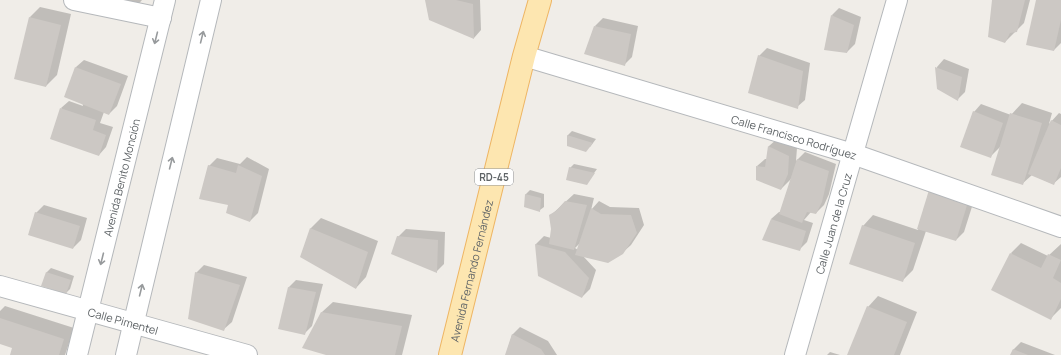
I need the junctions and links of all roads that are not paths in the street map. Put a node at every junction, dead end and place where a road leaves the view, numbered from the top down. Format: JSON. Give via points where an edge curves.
{"nodes":[{"id":1,"x":74,"y":0,"type":"edge"},
{"id":2,"x":211,"y":0,"type":"edge"},
{"id":3,"x":540,"y":0,"type":"edge"},
{"id":4,"x":897,"y":0,"type":"edge"},
{"id":5,"x":163,"y":9,"type":"edge"},
{"id":6,"x":524,"y":56,"type":"junction"},
{"id":7,"x":853,"y":154,"type":"junction"},
{"id":8,"x":1061,"y":227,"type":"edge"},
{"id":9,"x":0,"y":286,"type":"edge"},
{"id":10,"x":89,"y":311,"type":"junction"},
{"id":11,"x":133,"y":322,"type":"junction"},
{"id":12,"x":77,"y":355,"type":"edge"},
{"id":13,"x":126,"y":355,"type":"edge"},
{"id":14,"x":247,"y":355,"type":"edge"},
{"id":15,"x":450,"y":355,"type":"edge"},
{"id":16,"x":795,"y":355,"type":"edge"}],
"edges":[{"from":1,"to":5,"type":"street"},
{"from":11,"to":2,"type":"street","one_way":true},
{"from":3,"to":6,"type":"main road","name":"Avenida Fernando Fernández","number":"RD-45"},
{"from":4,"to":7,"type":"street","name":"Calle Juan de la Cruz"},
{"from":5,"to":10,"type":"street","name":"Avenida Benito Monción","one_way":true},
{"from":6,"to":7,"type":"street","name":"Calle Francisco Rodríguez"},
{"from":6,"to":15,"type":"main road","name":"Avenida Fernando Fernández","number":"RD-45"},
{"from":7,"to":8,"type":"street","name":"Calle Francisco Rodríguez"},
{"from":7,"to":16,"type":"street","name":"Calle Juan de la Cruz"},
{"from":9,"to":10,"type":"street","name":"Calle Pimentel"},
{"from":10,"to":11,"type":"street","name":"Calle Pimentel"},
{"from":10,"to":12,"type":"street","name":"Avenida Benito Monción"},
{"from":11,"to":13,"type":"street"},
{"from":11,"to":14,"type":"street","name":"Calle Pimentel"}]}
